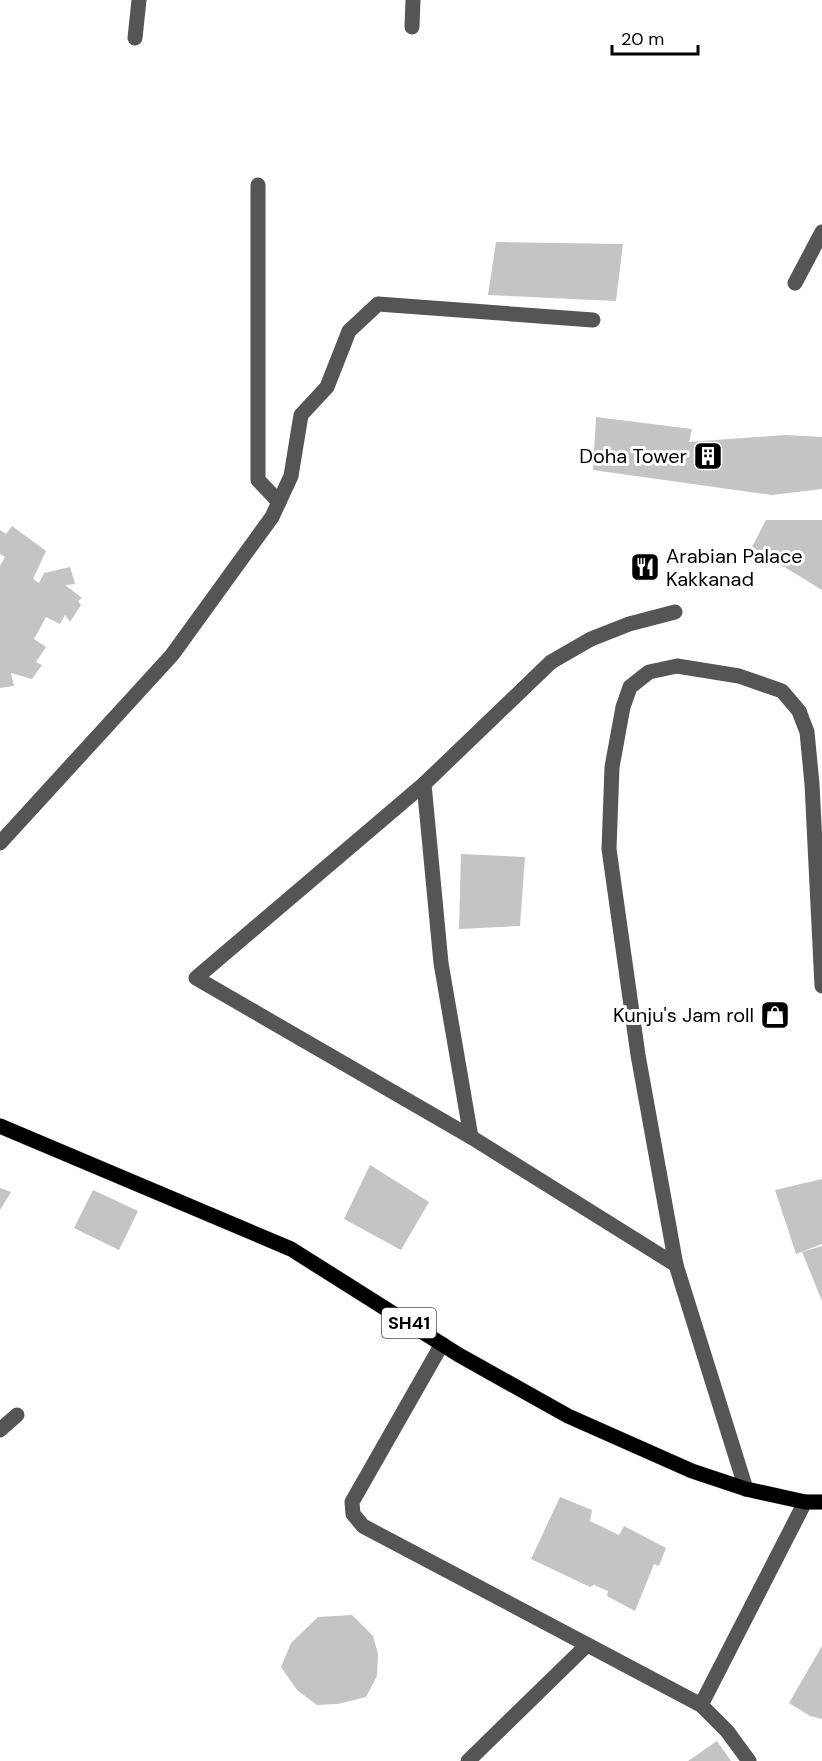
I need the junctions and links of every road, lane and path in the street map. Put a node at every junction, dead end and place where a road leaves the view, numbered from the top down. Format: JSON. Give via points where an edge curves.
{"nodes":[{"id":1,"x":139,"y":0,"type":"edge"},
{"id":2,"x":412,"y":0,"type":"edge"},
{"id":3,"x":412,"y":27,"type":"dead end"},
{"id":4,"x":135,"y":38,"type":"dead end"},
{"id":5,"x":258,"y":185,"type":"dead end"},
{"id":6,"x":822,"y":232,"type":"edge"},
{"id":7,"x":795,"y":283,"type":"dead end"},
{"id":8,"x":593,"y":320,"type":"dead end"},
{"id":9,"x":279,"y":502,"type":"junction"},
{"id":10,"x":675,"y":612,"type":"dead end"},
{"id":11,"x":424,"y":784,"type":"junction"},
{"id":12,"x":0,"y":843,"type":"edge"},
{"id":13,"x":822,"y":986,"type":"edge"},
{"id":14,"x":0,"y":1126,"type":"edge"},
{"id":15,"x":471,"y":1137,"type":"junction"},
{"id":16,"x":676,"y":1265,"type":"junction"},
{"id":17,"x":442,"y":1344,"type":"junction"},
{"id":18,"x":18,"y":1415,"type":"dead end"},
{"id":19,"x":0,"y":1430,"type":"edge"},
{"id":20,"x":746,"y":1489,"type":"junction"},
{"id":21,"x":805,"y":1502,"type":"junction"},
{"id":22,"x":822,"y":1502,"type":"edge"},
{"id":23,"x":587,"y":1645,"type":"junction"},
{"id":24,"x":701,"y":1705,"type":"junction"},
{"id":25,"x":468,"y":1761,"type":"edge"},
{"id":26,"x":749,"y":1761,"type":"edge"}],
"edges":[{"from":1,"to":4,"type":"street"},
{"from":2,"to":3,"type":"street"},
{"from":5,"to":9,"type":"street","via":[[258,480]]},
{"from":6,"to":7,"type":"street"},
{"from":8,"to":9,"type":"street","via":[[378,304],[349,331],[327,387],[301,415],[291,476]]},
{"from":9,"to":12,"type":"street","via":[[172,655]]},
{"from":10,"to":11,"type":"street","via":[[601,635],[551,662]]},
{"from":11,"to":15,"type":"street","via":[[441,963]]},
{"from":11,"to":15,"type":"street","via":[[196,978]]},
{"from":13,"to":16,"type":"street","via":[[812,784],[807,732],[799,711],[782,691],[739,676],[677,666],[649,672],[630,687],[622,707],[612,767],[609,849],[638,1055]]},
{"from":14,"to":17,"type":"main road","number":"SH41","via":[[291,1249]]},
{"from":15,"to":16,"type":"street"},
{"from":16,"to":20,"type":"street"},
{"from":17,"to":20,"type":"main road","number":"SH41","via":[[568,1416],[692,1471]]},
{"from":17,"to":23,"type":"street","via":[[352,1502],[353,1514],[363,1526]]},
{"from":18,"to":19,"type":"street"},
{"from":20,"to":21,"type":"main road","number":"SH41"},
{"from":21,"to":22,"type":"main road","number":"SH41"},
{"from":21,"to":24,"type":"street"},
{"from":23,"to":24,"type":"street"},
{"from":23,"to":25,"type":"street"},
{"from":24,"to":26,"type":"street"}]}
